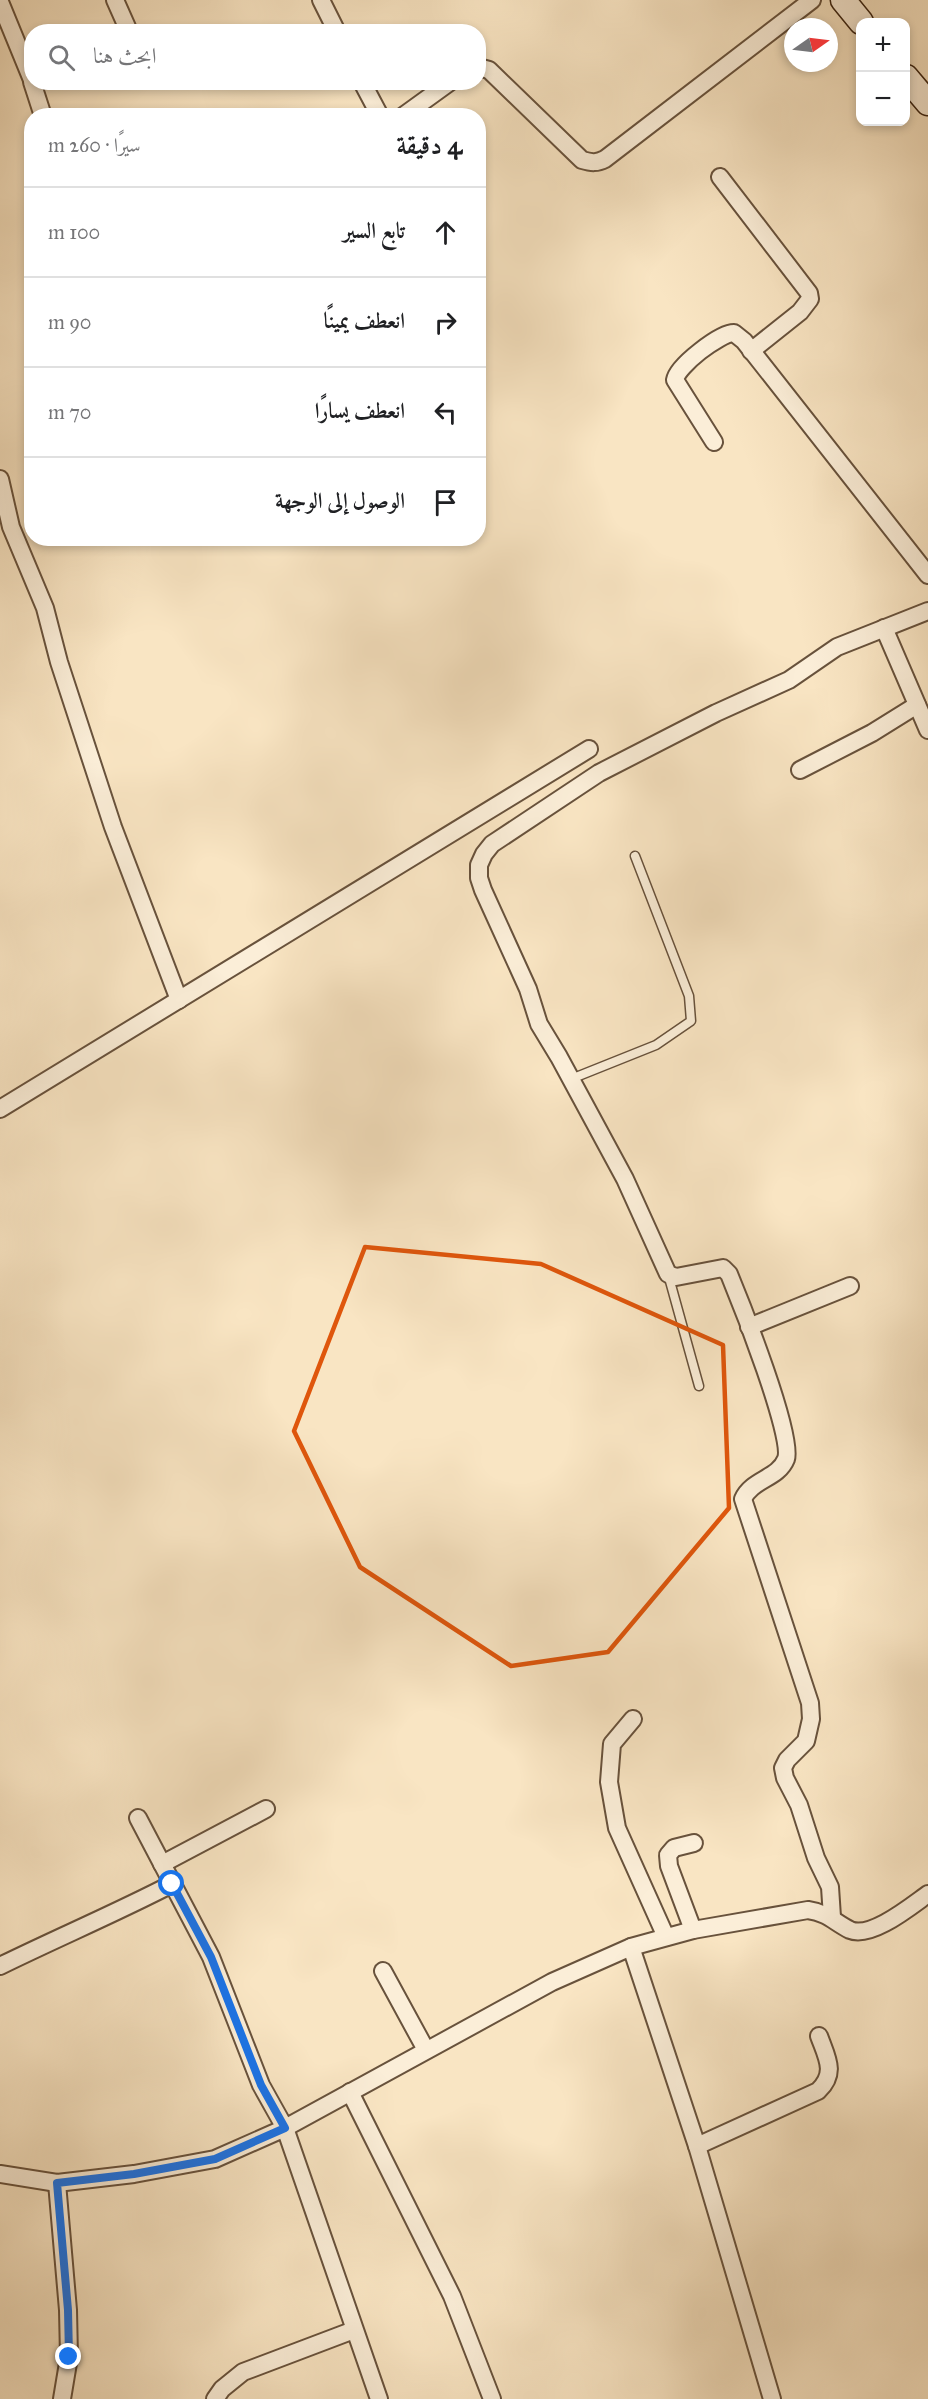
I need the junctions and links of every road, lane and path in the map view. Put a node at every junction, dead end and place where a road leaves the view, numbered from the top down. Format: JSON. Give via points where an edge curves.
{"nodes":[{"id":1,"x":115,"y":0,"type":"edge"},
{"id":2,"x":321,"y":0,"type":"edge"},
{"id":3,"x":812,"y":0,"type":"edge"},
{"id":4,"x":843,"y":0,"type":"edge"},
{"id":5,"x":0,"y":2,"type":"edge"},
{"id":6,"x":858,"y":18,"type":"edge"},
{"id":7,"x":126,"y":24,"type":"edge"},
{"id":8,"x":333,"y":24,"type":"edge"},
{"id":9,"x":24,"y":61,"type":"edge"},
{"id":10,"x":486,"y":69,"type":"edge"},
{"id":11,"x":910,"y":82,"type":"edge"},
{"id":12,"x":35,"y":90,"type":"edge"},
{"id":13,"x":366,"y":90,"type":"edge"},
{"id":14,"x":439,"y":90,"type":"edge"},
{"id":15,"x":928,"y":103,"type":"edge"},
{"id":16,"x":40,"y":108,"type":"edge"},
{"id":17,"x":376,"y":108,"type":"edge"},
{"id":18,"x":414,"y":108,"type":"edge"},
{"id":19,"x":720,"y":177,"type":"dead end"},
{"id":20,"x":752,"y":351,"type":"junction"},
{"id":21,"x":714,"y":442,"type":"dead end"},
{"id":22,"x":0,"y":479,"type":"edge"},
{"id":23,"x":928,"y":575,"type":"edge"},
{"id":24,"x":928,"y":611,"type":"edge"},
{"id":25,"x":884,"y":628,"type":"junction"},
{"id":26,"x":917,"y":705,"type":"junction"},
{"id":27,"x":928,"y":730,"type":"edge"},
{"id":28,"x":590,"y":749,"type":"dead end"},
{"id":29,"x":800,"y":770,"type":"dead end"},
{"id":30,"x":635,"y":856,"type":"dead end"},
{"id":31,"x":179,"y":1000,"type":"junction"},
{"id":32,"x":571,"y":1079,"type":"junction"},
{"id":33,"x":0,"y":1109,"type":"edge"},
{"id":34,"x":668,"y":1274,"type":"junction"},
{"id":35,"x":850,"y":1286,"type":"dead end"},
{"id":36,"x":749,"y":1327,"type":"junction"},
{"id":37,"x":699,"y":1386,"type":"dead end"},
{"id":38,"x":633,"y":1719,"type":"dead end"},
{"id":39,"x":266,"y":1809,"type":"dead end"},
{"id":40,"x":138,"y":1818,"type":"dead end"},
{"id":41,"x":694,"y":1843,"type":"dead end"},
{"id":42,"x":162,"y":1864,"type":"junction"},
{"id":43,"x":172,"y":1884,"type":"junction"},
{"id":44,"x":928,"y":1894,"type":"edge"},
{"id":45,"x":832,"y":1917,"type":"junction"},
{"id":46,"x":693,"y":1930,"type":"junction"},
{"id":47,"x":666,"y":1937,"type":"junction"},
{"id":48,"x":631,"y":1947,"type":"junction"},
{"id":49,"x":0,"y":1966,"type":"edge"},
{"id":50,"x":383,"y":1971,"type":"dead end"},
{"id":51,"x":819,"y":2036,"type":"dead end"},
{"id":52,"x":426,"y":2050,"type":"junction"},
{"id":53,"x":350,"y":2092,"type":"junction"},
{"id":54,"x":285,"y":2128,"type":"junction"},
{"id":55,"x":697,"y":2146,"type":"junction"},
{"id":56,"x":0,"y":2174,"type":"edge"},
{"id":57,"x":57,"y":2183,"type":"junction"},
{"id":58,"x":354,"y":2330,"type":"junction"},
{"id":59,"x":63,"y":2399,"type":"edge"},
{"id":60,"x":215,"y":2399,"type":"edge"},
{"id":61,"x":378,"y":2399,"type":"edge"},
{"id":62,"x":492,"y":2399,"type":"edge"},
{"id":63,"x":772,"y":2399,"type":"edge"}],
"edges":[{"from":1,"to":7,"type":"street"},
{"from":2,"to":8,"type":"street"},
{"from":3,"to":10,"type":"street","via":[[598,162],[582,160]]},
{"from":4,"to":6,"type":"main road"},
{"from":5,"to":9,"type":"street"},
{"from":11,"to":15,"type":"main road"},
{"from":12,"to":16,"type":"street"},
{"from":13,"to":17,"type":"street"},
{"from":14,"to":18,"type":"street"},
{"from":19,"to":20,"type":"street","via":[[809,293],[810,299],[801,312]]},
{"from":20,"to":21,"type":"street","via":[[739,336],[729,333],[675,375],[680,391]]},
{"from":20,"to":23,"type":"street"},
{"from":22,"to":31,"type":"street","via":[[11,527],[45,608],[112,826]]},
{"from":24,"to":25,"type":"street"},
{"from":25,"to":26,"type":"street"},
{"from":25,"to":32,"type":"street","via":[[837,647],[789,680],[599,773],[511,831],[484,854],[479,865],[483,891],[528,989],[539,1024]]},
{"from":26,"to":27,"type":"street"},
{"from":26,"to":29,"type":"street"},
{"from":28,"to":31,"type":"street"},
{"from":30,"to":32,"type":"lane","via":[[689,996],[691,1021],[656,1046]]},
{"from":31,"to":33,"type":"street"},
{"from":32,"to":34,"type":"street","via":[[625,1179]]},
{"from":34,"to":36,"type":"street","via":[[676,1277],[723,1268],[729,1274]]},
{"from":34,"to":37,"type":"lane"},
{"from":35,"to":36,"type":"street"},
{"from":36,"to":45,"type":"street","via":[[783,1420],[788,1451],[777,1472],[750,1488],[743,1499],[810,1702],[810,1732],[783,1768],[830,1887]]},
{"from":38,"to":47,"type":"street","via":[[612,1744],[609,1782],[616,1828]]},
{"from":39,"to":42,"type":"street"},
{"from":40,"to":42,"type":"street"},
{"from":41,"to":46,"type":"street","via":[[674,1848],[668,1855]]},
{"from":42,"to":43,"type":"street"},
{"from":43,"to":49,"type":"street"},
{"from":43,"to":54,"type":"street","via":[[211,1957],[261,2085]]},
{"from":44,"to":45,"type":"street","via":[[891,1920],[865,1932],[851,1930]]},
{"from":45,"to":46,"type":"street","via":[[808,1910]]},
{"from":46,"to":47,"type":"street"},
{"from":47,"to":48,"type":"street"},
{"from":48,"to":52,"type":"street","via":[[552,1982]]},
{"from":48,"to":55,"type":"street"},
{"from":50,"to":52,"type":"street"},
{"from":51,"to":55,"type":"street","via":[[830,2074],[827,2083],[818,2091]]},
{"from":52,"to":53,"type":"street"},
{"from":53,"to":54,"type":"street"},
{"from":53,"to":62,"type":"street","via":[[452,2296]]},
{"from":54,"to":57,"type":"street","via":[[215,2159]]},
{"from":54,"to":58,"type":"street"},
{"from":55,"to":63,"type":"street"},
{"from":56,"to":57,"type":"street"},
{"from":57,"to":59,"type":"street","via":[[68,2310],[69,2357]]},
{"from":58,"to":60,"type":"street","via":[[243,2372]]},
{"from":58,"to":61,"type":"street"}]}
